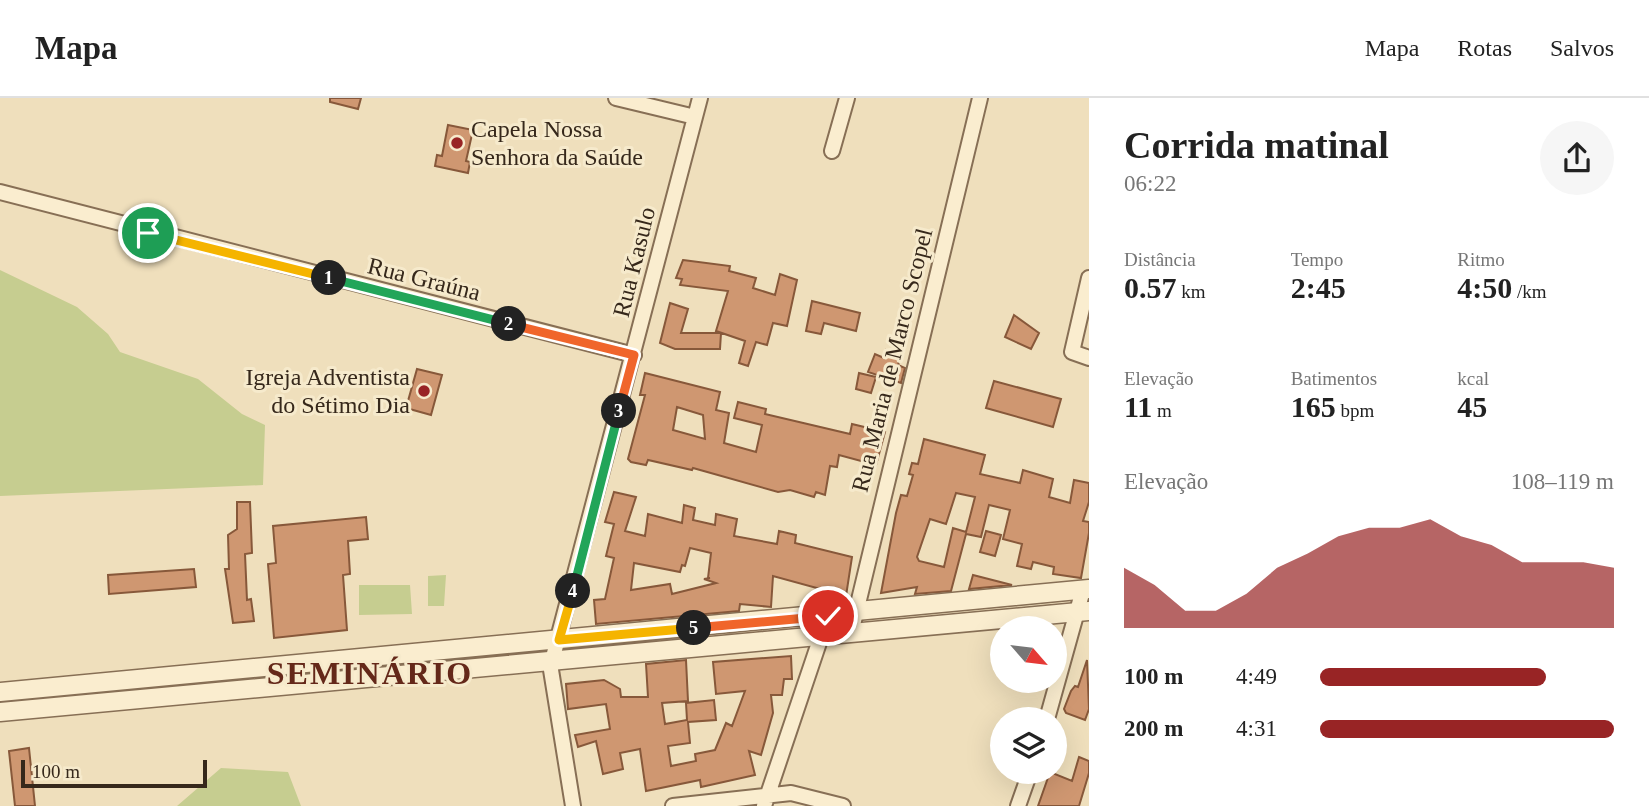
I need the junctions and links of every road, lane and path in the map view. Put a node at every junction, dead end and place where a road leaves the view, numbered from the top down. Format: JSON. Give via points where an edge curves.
{"nodes":[{"id":1,"x":617,"y":98,"type":"edge"},
{"id":2,"x":700,"y":98,"type":"edge"},
{"id":3,"x":847,"y":98,"type":"edge"},
{"id":4,"x":980,"y":98,"type":"edge"},
{"id":5,"x":695,"y":117,"type":"junction"},
{"id":6,"x":832,"y":151,"type":"dead end"},
{"id":7,"x":0,"y":192,"type":"edge"},
{"id":8,"x":1089,"y":278,"type":"edge"},
{"id":9,"x":634,"y":355,"type":"junction"},
{"id":10,"x":1089,"y":358,"type":"edge"},
{"id":11,"x":1086,"y":589,"type":"edge"},
{"id":12,"x":1084,"y":611,"type":"edge"},
{"id":13,"x":856,"y":614,"type":"junction"},
{"id":14,"x":828,"y":616,"type":"junction"},
{"id":15,"x":851,"y":633,"type":"junction"},
{"id":16,"x":821,"y":636,"type":"junction"},
{"id":17,"x":559,"y":640,"type":"junction"},
{"id":18,"x":552,"y":661,"type":"junction"},
{"id":19,"x":29,"y":690,"type":"junction"},
{"id":20,"x":0,"y":692,"type":"edge"},
{"id":21,"x":1051,"y":707,"type":"edge"},
{"id":22,"x":31,"y":709,"type":"junction"},
{"id":23,"x":0,"y":712,"type":"edge"},
{"id":24,"x":1026,"y":784,"type":"edge"},
{"id":25,"x":765,"y":801,"type":"edge"},
{"id":26,"x":573,"y":806,"type":"edge"},
{"id":27,"x":673,"y":806,"type":"edge"},
{"id":28,"x":843,"y":806,"type":"edge"},
{"id":29,"x":1018,"y":806,"type":"edge"}],
"edges":[{"from":1,"to":5,"type":"street"},
{"from":2,"to":5,"type":"street","name":"Rua Kasulo"},
{"from":3,"to":6,"type":"street"},
{"from":4,"to":13,"type":"street","name":"Rua Maria de Marco Scopel"},
{"from":5,"to":9,"type":"street","name":"Rua Kasulo"},
{"from":7,"to":9,"type":"street","name":"Rua Graúna"},
{"from":8,"to":10,"type":"street","via":[[1072,352]]},
{"from":9,"to":17,"type":"street","name":"Rua Kasulo"},
{"from":11,"to":12,"type":"street"},
{"from":11,"to":13,"type":"street"},
{"from":12,"to":15,"type":"street"},
{"from":12,"to":21,"type":"street"},
{"from":13,"to":14,"type":"street"},
{"from":13,"to":15,"type":"street","name":"Rua Maria de Marco Scopel"},
{"from":14,"to":16,"type":"street"},
{"from":14,"to":17,"type":"street"},
{"from":15,"to":16,"type":"street"},
{"from":16,"to":18,"type":"street"},
{"from":16,"to":25,"type":"street"},
{"from":17,"to":18,"type":"street","name":"Rua Kasulo"},
{"from":17,"to":19,"type":"street"},
{"from":18,"to":22,"type":"street"},
{"from":18,"to":26,"type":"street","name":"Rua Kasulo"},
{"from":19,"to":20,"type":"street"},
{"from":19,"to":22,"type":"street"},
{"from":22,"to":23,"type":"street"},
{"from":24,"to":29,"type":"street"},
{"from":25,"to":27,"type":"street"},
{"from":25,"to":28,"type":"street","via":[[791,793]]}]}
